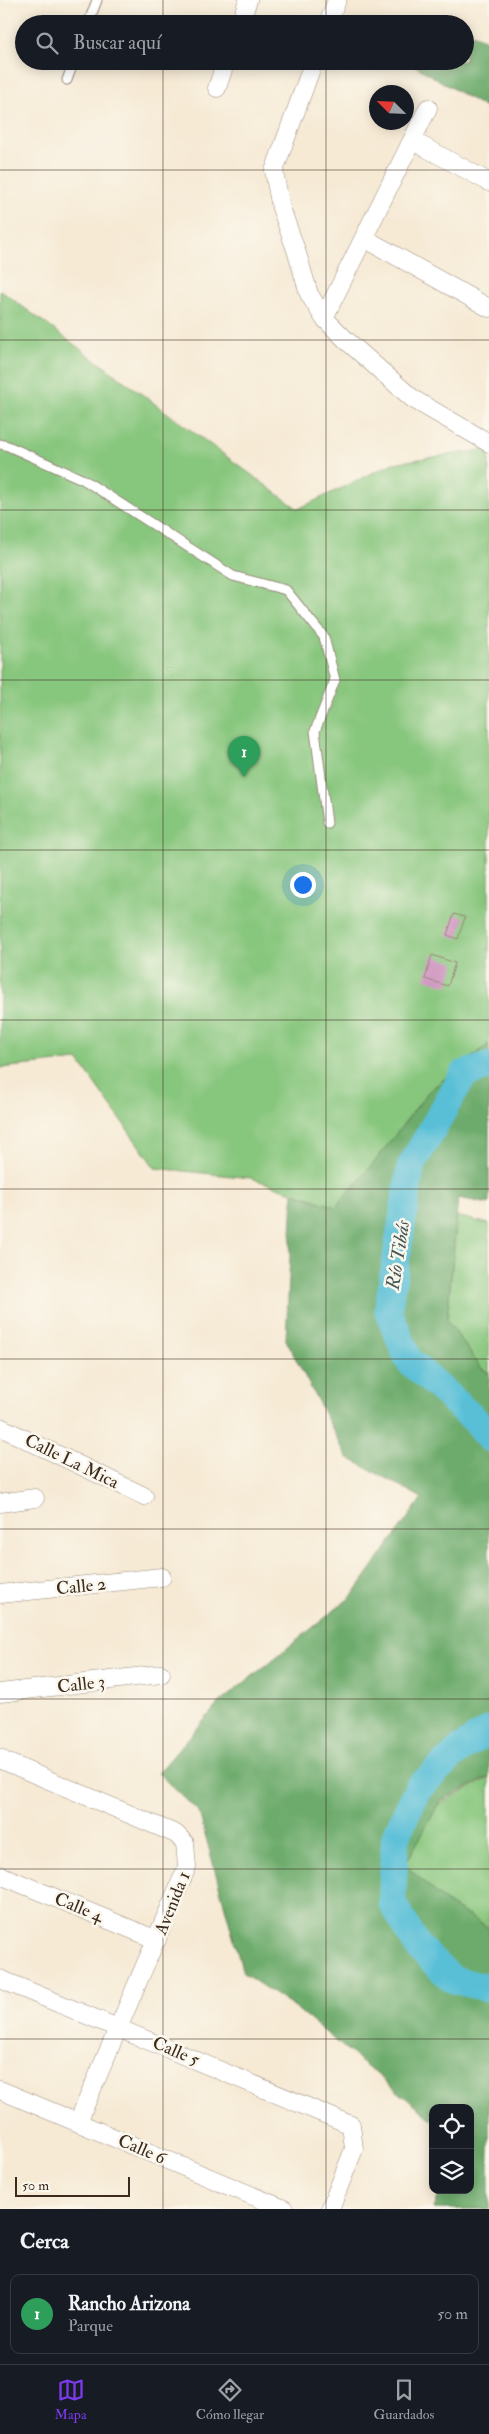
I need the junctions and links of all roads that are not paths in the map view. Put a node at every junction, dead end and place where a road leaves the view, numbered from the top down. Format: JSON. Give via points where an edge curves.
{"nodes":[{"id":1,"x":97,"y":0,"type":"edge"},
{"id":2,"x":248,"y":0,"type":"edge"},
{"id":3,"x":337,"y":0,"type":"edge"},
{"id":4,"x":91,"y":15,"type":"edge"},
{"id":5,"x":243,"y":15,"type":"edge"},
{"id":6,"x":331,"y":15,"type":"edge"},
{"id":7,"x":71,"y":70,"type":"edge"},
{"id":8,"x":223,"y":70,"type":"edge"},
{"id":9,"x":311,"y":70,"type":"edge"},
{"id":10,"x":67,"y":80,"type":"dead end"},
{"id":11,"x":217,"y":88,"type":"dead end"},
{"id":12,"x":428,"y":108,"type":"dead end"},
{"id":13,"x":413,"y":141,"type":"junction"},
{"id":14,"x":489,"y":182,"type":"edge"},
{"id":15,"x":364,"y":238,"type":"junction"},
{"id":16,"x":489,"y":308,"type":"edge"},
{"id":17,"x":324,"y":318,"type":"junction"},
{"id":18,"x":489,"y":442,"type":"edge"},
{"id":19,"x":0,"y":444,"type":"edge"},
{"id":20,"x":327,"y":823,"type":"dead end"},
{"id":21,"x":0,"y":1426,"type":"edge"},
{"id":22,"x":144,"y":1496,"type":"dead end"},
{"id":23,"x":35,"y":1498,"type":"dead end"},
{"id":24,"x":0,"y":1503,"type":"edge"},
{"id":25,"x":162,"y":1577,"type":"dead end"},
{"id":26,"x":0,"y":1594,"type":"edge"},
{"id":27,"x":161,"y":1674,"type":"dead end"},
{"id":28,"x":0,"y":1693,"type":"edge"},
{"id":29,"x":0,"y":1758,"type":"edge"},
{"id":30,"x":0,"y":1875,"type":"edge"},
{"id":31,"x":157,"y":1940,"type":"junction"},
{"id":32,"x":0,"y":1979,"type":"edge"},
{"id":33,"x":120,"y":2027,"type":"junction"},
{"id":34,"x":0,"y":2090,"type":"edge"},
{"id":35,"x":78,"y":2122,"type":"junction"},
{"id":36,"x":284,"y":2209,"type":"edge"},
{"id":37,"x":330,"y":2209,"type":"edge"}],
"edges":[{"from":1,"to":4,"type":"lane"},
{"from":2,"to":5,"type":"street"},
{"from":3,"to":6,"type":"street"},
{"from":7,"to":10,"type":"lane"},
{"from":8,"to":11,"type":"street"},
{"from":9,"to":17,"type":"street","via":[[274,171],[280,208],[309,294]]},
{"from":12,"to":13,"type":"street"},
{"from":13,"to":14,"type":"street"},
{"from":13,"to":15,"type":"street"},
{"from":15,"to":16,"type":"street"},
{"from":15,"to":17,"type":"street"},
{"from":17,"to":18,"type":"street","via":[[413,399]]},
{"from":19,"to":20,"type":"lane","via":[[84,480],[233,576],[286,590],[324,637],[335,680],[315,731]]},
{"from":21,"to":22,"type":"street","name":"Calle La Mica"},
{"from":23,"to":24,"type":"street"},
{"from":25,"to":26,"type":"street","name":"Calle 2"},
{"from":27,"to":28,"type":"street","name":"Calle 3"},
{"from":29,"to":31,"type":"street","name":"Avenida 1","via":[[176,1834],[185,1843],[188,1867]]},
{"from":30,"to":31,"type":"street","name":"Calle 4"},
{"from":31,"to":33,"type":"street","name":"Avenida 1"},
{"from":32,"to":33,"type":"street","name":"Calle 5"},
{"from":33,"to":35,"type":"street","name":"Avenida 1"},
{"from":33,"to":37,"type":"street","name":"Calle 5","via":[[351,2125],[354,2149]]},
{"from":34,"to":35,"type":"street","name":"Calle 6"},
{"from":35,"to":36,"type":"street","name":"Calle 6"}]}
